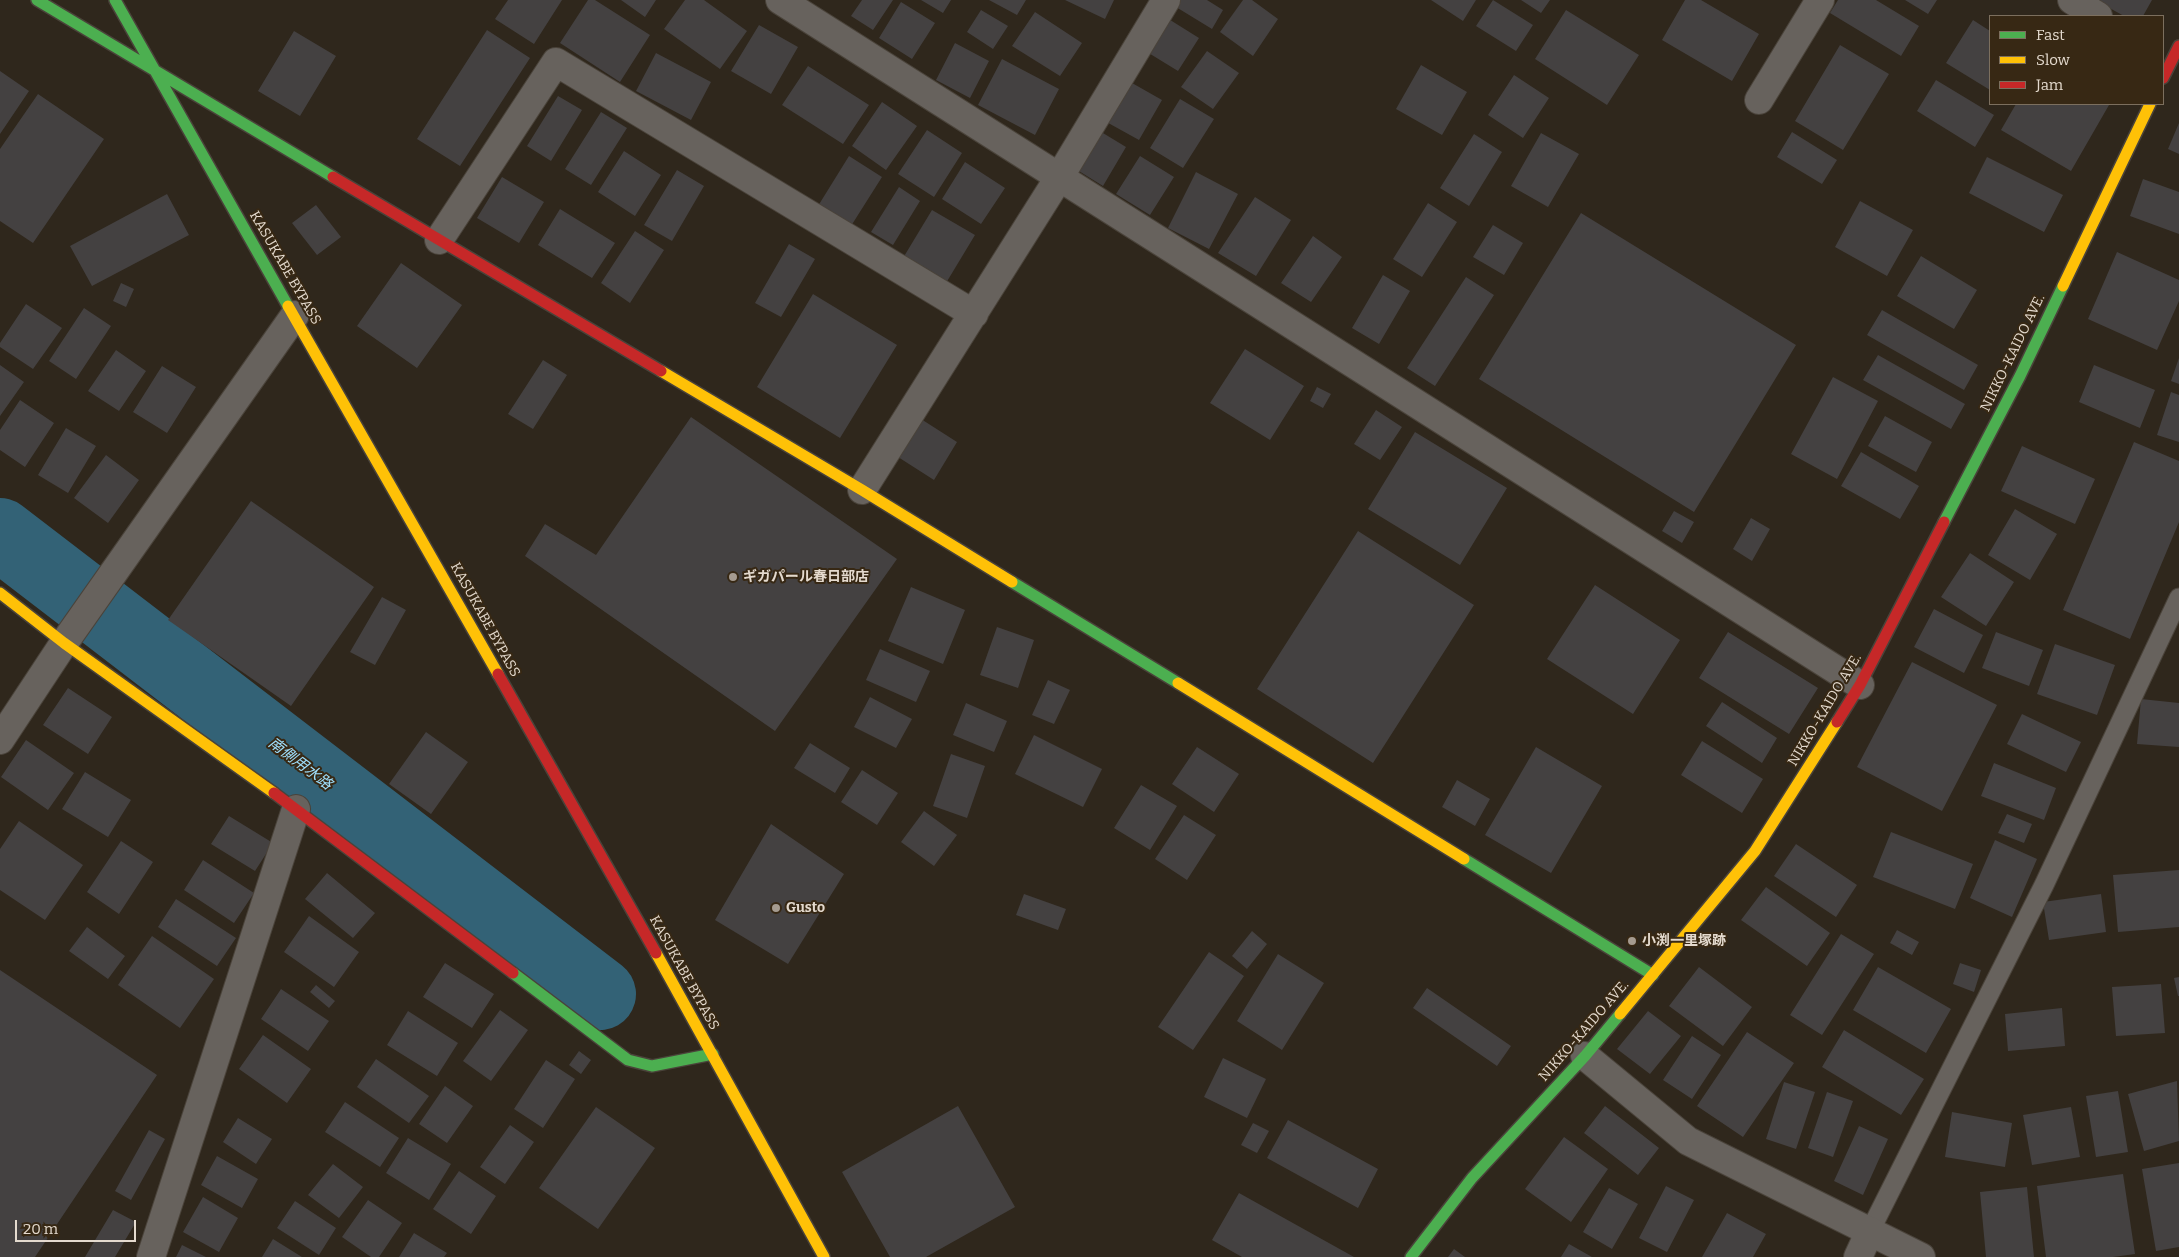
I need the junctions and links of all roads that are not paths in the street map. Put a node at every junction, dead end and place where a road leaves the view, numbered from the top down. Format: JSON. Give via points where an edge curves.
{"nodes":[{"id":1,"x":37,"y":0,"type":"edge"},
{"id":2,"x":115,"y":0,"type":"edge"},
{"id":3,"x":780,"y":0,"type":"edge"},
{"id":4,"x":1166,"y":0,"type":"edge"},
{"id":5,"x":1820,"y":0,"type":"edge"},
{"id":6,"x":2072,"y":0,"type":"edge"},
{"id":7,"x":2096,"y":15,"type":"edge"},
{"id":8,"x":154,"y":72,"type":"junction"},
{"id":9,"x":1759,"y":100,"type":"dead end"},
{"id":10,"x":2150,"y":105,"type":"edge"},
{"id":11,"x":1060,"y":176,"type":"junction"},
{"id":12,"x":439,"y":240,"type":"junction"},
{"id":13,"x":974,"y":314,"type":"junction"},
{"id":14,"x":295,"y":315,"type":"junction"},
{"id":15,"x":862,"y":490,"type":"junction"},
{"id":16,"x":0,"y":593,"type":"edge"},
{"id":17,"x":2179,"y":598,"type":"edge"},
{"id":18,"x":64,"y":642,"type":"junction"},
{"id":19,"x":1860,"y":684,"type":"junction"},
{"id":20,"x":0,"y":740,"type":"edge"},
{"id":21,"x":296,"y":809,"type":"junction"},
{"id":22,"x":1653,"y":975,"type":"junction"},
{"id":23,"x":712,"y":1054,"type":"junction"},
{"id":24,"x":1585,"y":1056,"type":"junction"},
{"id":25,"x":1870,"y":1231,"type":"junction"},
{"id":26,"x":151,"y":1257,"type":"edge"},
{"id":27,"x":824,"y":1257,"type":"edge"},
{"id":28,"x":1411,"y":1257,"type":"edge"},
{"id":29,"x":1858,"y":1257,"type":"edge"},
{"id":30,"x":1921,"y":1257,"type":"edge"}],
"edges":[{"from":1,"to":8,"type":"main road"},
{"from":2,"to":8,"type":"main road","name":"KASUKABE BYPASS"},
{"from":3,"to":11,"type":"street"},
{"from":4,"to":11,"type":"street"},
{"from":5,"to":9,"type":"street"},
{"from":6,"to":7,"type":"street"},
{"from":8,"to":12,"type":"main road"},
{"from":8,"to":14,"type":"main road","name":"KASUKABE BYPASS"},
{"from":10,"to":19,"type":"main road","name":"NIKKO-KAIDO AVE.","via":[[2020,376]]},
{"from":11,"to":13,"type":"street"},
{"from":11,"to":19,"type":"street"},
{"from":12,"to":13,"type":"street","via":[[556,62]]},
{"from":12,"to":15,"type":"main road"},
{"from":13,"to":15,"type":"street"},
{"from":14,"to":18,"type":"street"},
{"from":14,"to":23,"type":"main road","name":"KASUKABE BYPASS"},
{"from":15,"to":22,"type":"main road"},
{"from":16,"to":18,"type":"main road"},
{"from":17,"to":25,"type":"lane","via":[[2044,885]]},
{"from":18,"to":20,"type":"street"},
{"from":18,"to":21,"type":"main road"},
{"from":19,"to":22,"type":"main road","name":"NIKKO-KAIDO AVE.","via":[[1755,851]]},
{"from":21,"to":23,"type":"main road","via":[[628,1060],[652,1066]]},
{"from":21,"to":26,"type":"street"},
{"from":22,"to":24,"type":"main road","name":"NIKKO-KAIDO AVE."},
{"from":23,"to":27,"type":"main road","name":"KASUKABE BYPASS"},
{"from":24,"to":25,"type":"street","via":[[1688,1141]]},
{"from":24,"to":28,"type":"main road","name":"NIKKO-KAIDO AVE.","via":[[1472,1178]]},
{"from":25,"to":29,"type":"street"},
{"from":25,"to":30,"type":"street"}]}
